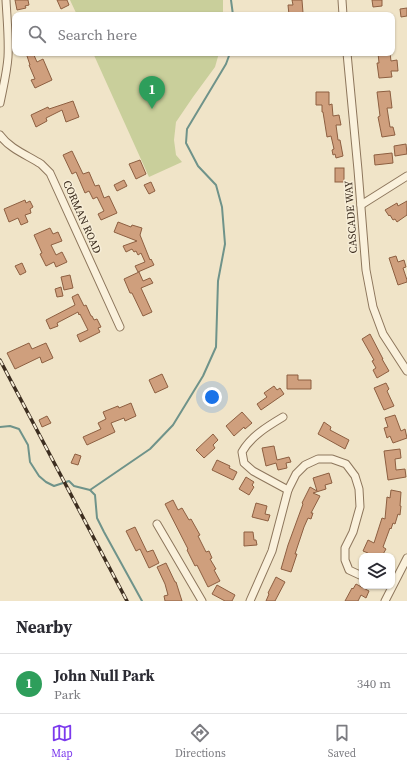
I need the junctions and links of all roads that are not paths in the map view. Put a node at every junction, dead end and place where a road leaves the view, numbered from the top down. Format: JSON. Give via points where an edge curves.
{"nodes":[{"id":1,"x":6,"y":0,"type":"edge"},
{"id":2,"x":342,"y":0,"type":"edge"},
{"id":3,"x":343,"y":12,"type":"edge"},
{"id":4,"x":347,"y":56,"type":"edge"},
{"id":5,"x":0,"y":103,"type":"edge"},
{"id":6,"x":0,"y":135,"type":"edge"},
{"id":7,"x":407,"y":176,"type":"edge"},
{"id":8,"x":361,"y":205,"type":"junction"},
{"id":9,"x":120,"y":327,"type":"dead end"},
{"id":10,"x":407,"y":372,"type":"edge"},
{"id":11,"x":284,"y":417,"type":"dead end"},
{"id":12,"x":288,"y":490,"type":"junction"},
{"id":13,"x":157,"y":524,"type":"dead end"},
{"id":14,"x":407,"y":558,"type":"edge"},
{"id":15,"x":359,"y":575,"type":"edge"},
{"id":16,"x":395,"y":579,"type":"edge"},
{"id":17,"x":390,"y":589,"type":"edge"},
{"id":18,"x":202,"y":601,"type":"edge"},
{"id":19,"x":250,"y":601,"type":"edge"},
{"id":20,"x":385,"y":601,"type":"edge"}],
"edges":[{"from":1,"to":5,"type":"street","via":[[8,57]]},
{"from":2,"to":3,"type":"street"},
{"from":4,"to":8,"type":"street","name":"CASCADE WAY"},
{"from":6,"to":9,"type":"street","name":"CORMAN ROAD","via":[[13,148],[42,165],[50,173]]},
{"from":7,"to":8,"type":"street"},
{"from":8,"to":10,"type":"street","name":"CASCADE WAY","via":[[366,270],[373,307],[383,334]]},
{"from":11,"to":12,"type":"street","via":[[264,429],[242,452],[244,463],[253,471]]},
{"from":12,"to":15,"type":"street","via":[[296,474],[305,465],[318,459],[332,458],[346,464],[355,476],[360,507],[353,532],[345,548],[345,560],[349,570]]},
{"from":12,"to":19,"type":"street","via":[[272,551]]},
{"from":13,"to":18,"type":"street"},
{"from":14,"to":16,"type":"street"},
{"from":17,"to":20,"type":"street"}]}
